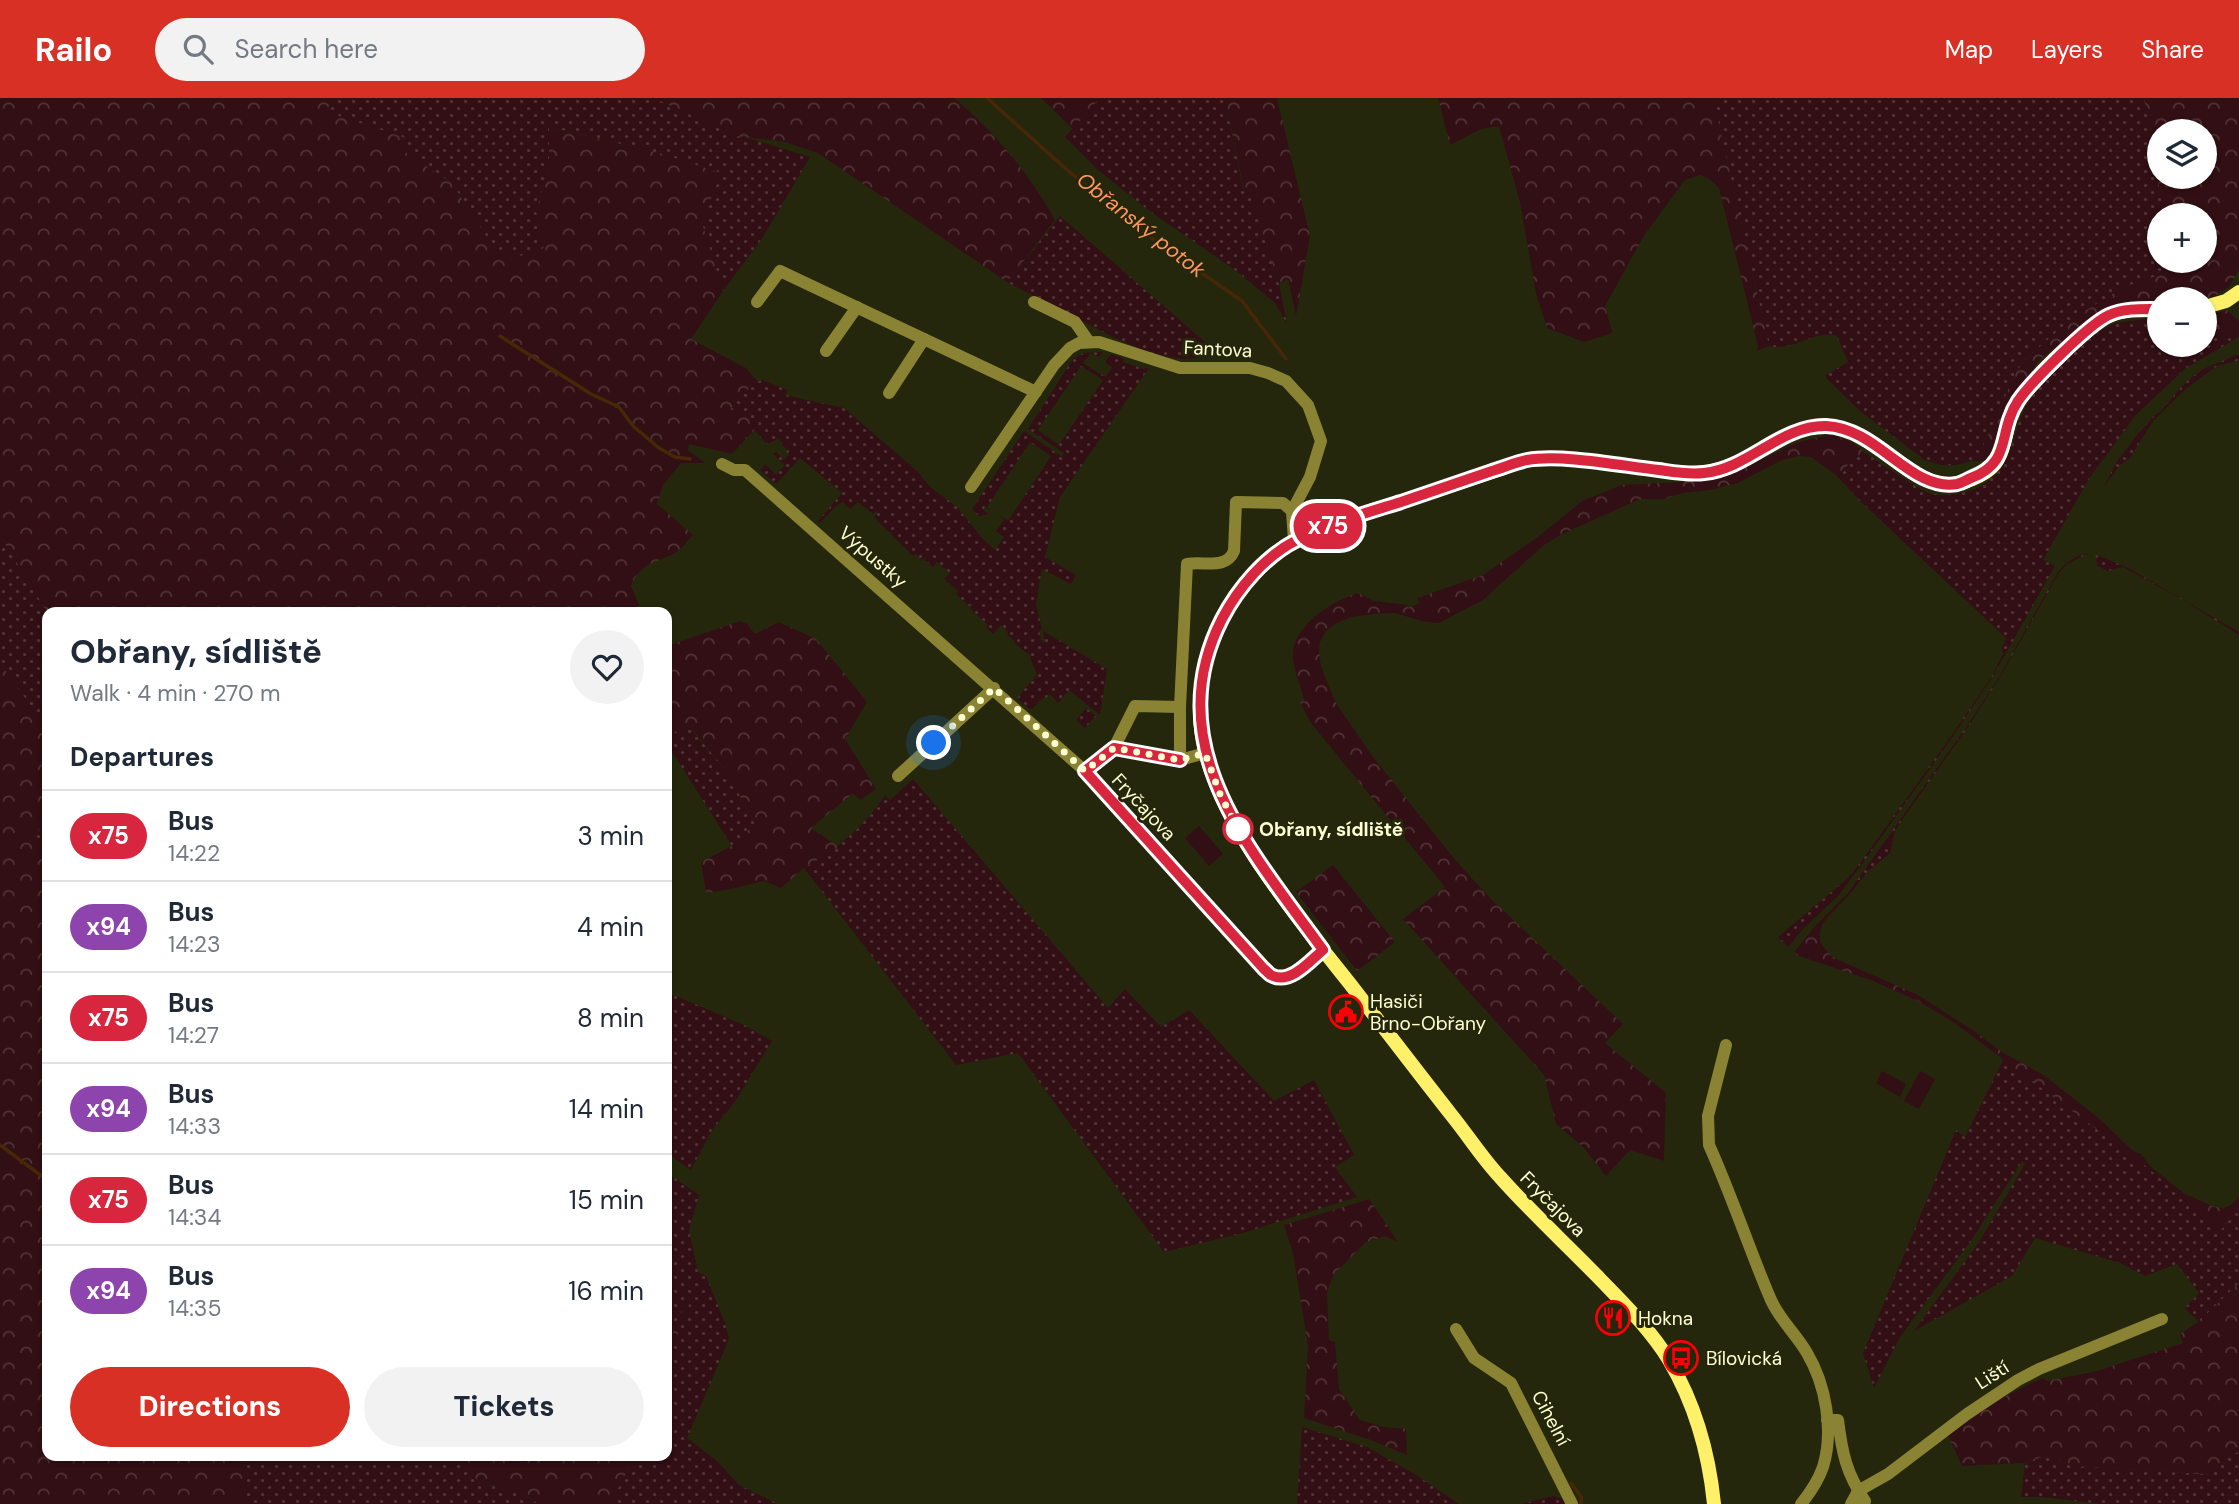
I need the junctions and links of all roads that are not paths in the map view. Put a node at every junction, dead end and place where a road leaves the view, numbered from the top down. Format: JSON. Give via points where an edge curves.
{"nodes":[{"id":1,"x":2239,"y":292,"type":"edge"},
{"id":2,"x":757,"y":302,"type":"dead end"},
{"id":3,"x":1034,"y":302,"type":"dead end"},
{"id":4,"x":2217,"y":304,"type":"edge"},
{"id":5,"x":857,"y":307,"type":"junction"},
{"id":6,"x":2147,"y":309,"type":"edge"},
{"id":7,"x":924,"y":339,"type":"junction"},
{"id":8,"x":1088,"y":342,"type":"junction"},
{"id":9,"x":826,"y":351,"type":"dead end"},
{"id":10,"x":1036,"y":392,"type":"junction"},
{"id":11,"x":889,"y":393,"type":"dead end"},
{"id":12,"x":722,"y":464,"type":"dead end"},
{"id":13,"x":971,"y":488,"type":"dead end"},
{"id":14,"x":1292,"y":511,"type":"junction"},
{"id":15,"x":1294,"y":541,"type":"junction"},
{"id":16,"x":994,"y":688,"type":"junction"},
{"id":17,"x":1180,"y":707,"type":"junction"},
{"id":18,"x":1114,"y":748,"type":"junction"},
{"id":19,"x":1205,"y":753,"type":"junction"},
{"id":20,"x":1180,"y":760,"type":"junction"},
{"id":21,"x":1085,"y":771,"type":"junction"},
{"id":22,"x":898,"y":776,"type":"dead end"},
{"id":23,"x":1323,"y":950,"type":"junction"},
{"id":24,"x":1726,"y":1045,"type":"dead end"},
{"id":25,"x":2162,"y":1319,"type":"dead end"},
{"id":26,"x":1456,"y":1329,"type":"dead end"},
{"id":27,"x":1827,"y":1420,"type":"junction"},
{"id":28,"x":1858,"y":1490,"type":"junction"},
{"id":29,"x":1572,"y":1504,"type":"edge"},
{"id":30,"x":1714,"y":1504,"type":"edge"},
{"id":31,"x":1801,"y":1504,"type":"edge"},
{"id":32,"x":1851,"y":1504,"type":"edge"},
{"id":33,"x":1864,"y":1504,"type":"edge"}],
"edges":[{"from":1,"to":4,"type":"main road"},
{"from":2,"to":5,"type":"street","via":[[780,271]]},
{"from":3,"to":8,"type":"street","via":[[1075,322]]},
{"from":5,"to":7,"type":"street"},
{"from":5,"to":9,"type":"street"},
{"from":6,"to":15,"type":"main road","name":"Fryčajova","via":[[2110,315],[2091,327],[2017,402],[1999,459],[1986,473],[1956,484],[1916,475],[1866,437],[1842,427],[1822,426],[1802,428],[1732,466],[1704,473],[1567,459],[1527,460]]},
{"from":7,"to":10,"type":"street"},
{"from":7,"to":11,"type":"street"},
{"from":8,"to":10,"type":"street","via":[[1070,348]]},
{"from":8,"to":14,"type":"street","name":"Fantova","via":[[1180,368],[1250,368],[1286,381],[1308,405],[1321,440],[1310,478]]},
{"from":10,"to":13,"type":"street"},
{"from":12,"to":16,"type":"street","name":"Výpustky","via":[[745,470]]},
{"from":14,"to":15,"type":"street"},
{"from":14,"to":17,"type":"street","via":[[1283,503],[1236,502],[1231,557],[1221,564],[1187,564]]},
{"from":15,"to":19,"type":"main road","name":"Fryčajova","via":[[1233,597],[1212,640],[1202,681],[1200,726]]},
{"from":16,"to":21,"type":"street","name":"Výpustky"},
{"from":16,"to":22,"type":"street"},
{"from":17,"to":18,"type":"street","name":"Fryčajova","via":[[1135,706]]},
{"from":17,"to":20,"type":"street"},
{"from":18,"to":20,"type":"street","name":"Fryčajova"},
{"from":18,"to":21,"type":"street","name":"Fryčajova"},
{"from":19,"to":20,"type":"street","name":"Fryčajova"},
{"from":19,"to":23,"type":"main road","name":"Fryčajova","via":[[1236,825]]},
{"from":21,"to":23,"type":"street","name":"Fryčajova","via":[[1273,976],[1292,975]]},
{"from":23,"to":30,"type":"main road","name":"Fryčajova","via":[[1499,1176],[1651,1333],[1693,1409]]},
{"from":24,"to":27,"type":"street","via":[[1708,1116],[1709,1145],[1776,1310],[1817,1371]]},
{"from":25,"to":28,"type":"street","name":"Liští","via":[[2039,1368],[1967,1414],[1888,1474]]},
{"from":26,"to":29,"type":"street","name":"Cihelní","via":[[1474,1358],[1511,1383]]},
{"from":27,"to":28,"type":"street","via":[[1838,1420],[1842,1454]]},
{"from":27,"to":31,"type":"street","via":[[1822,1468]]},
{"from":28,"to":32,"type":"street"},
{"from":28,"to":33,"type":"street"}]}
